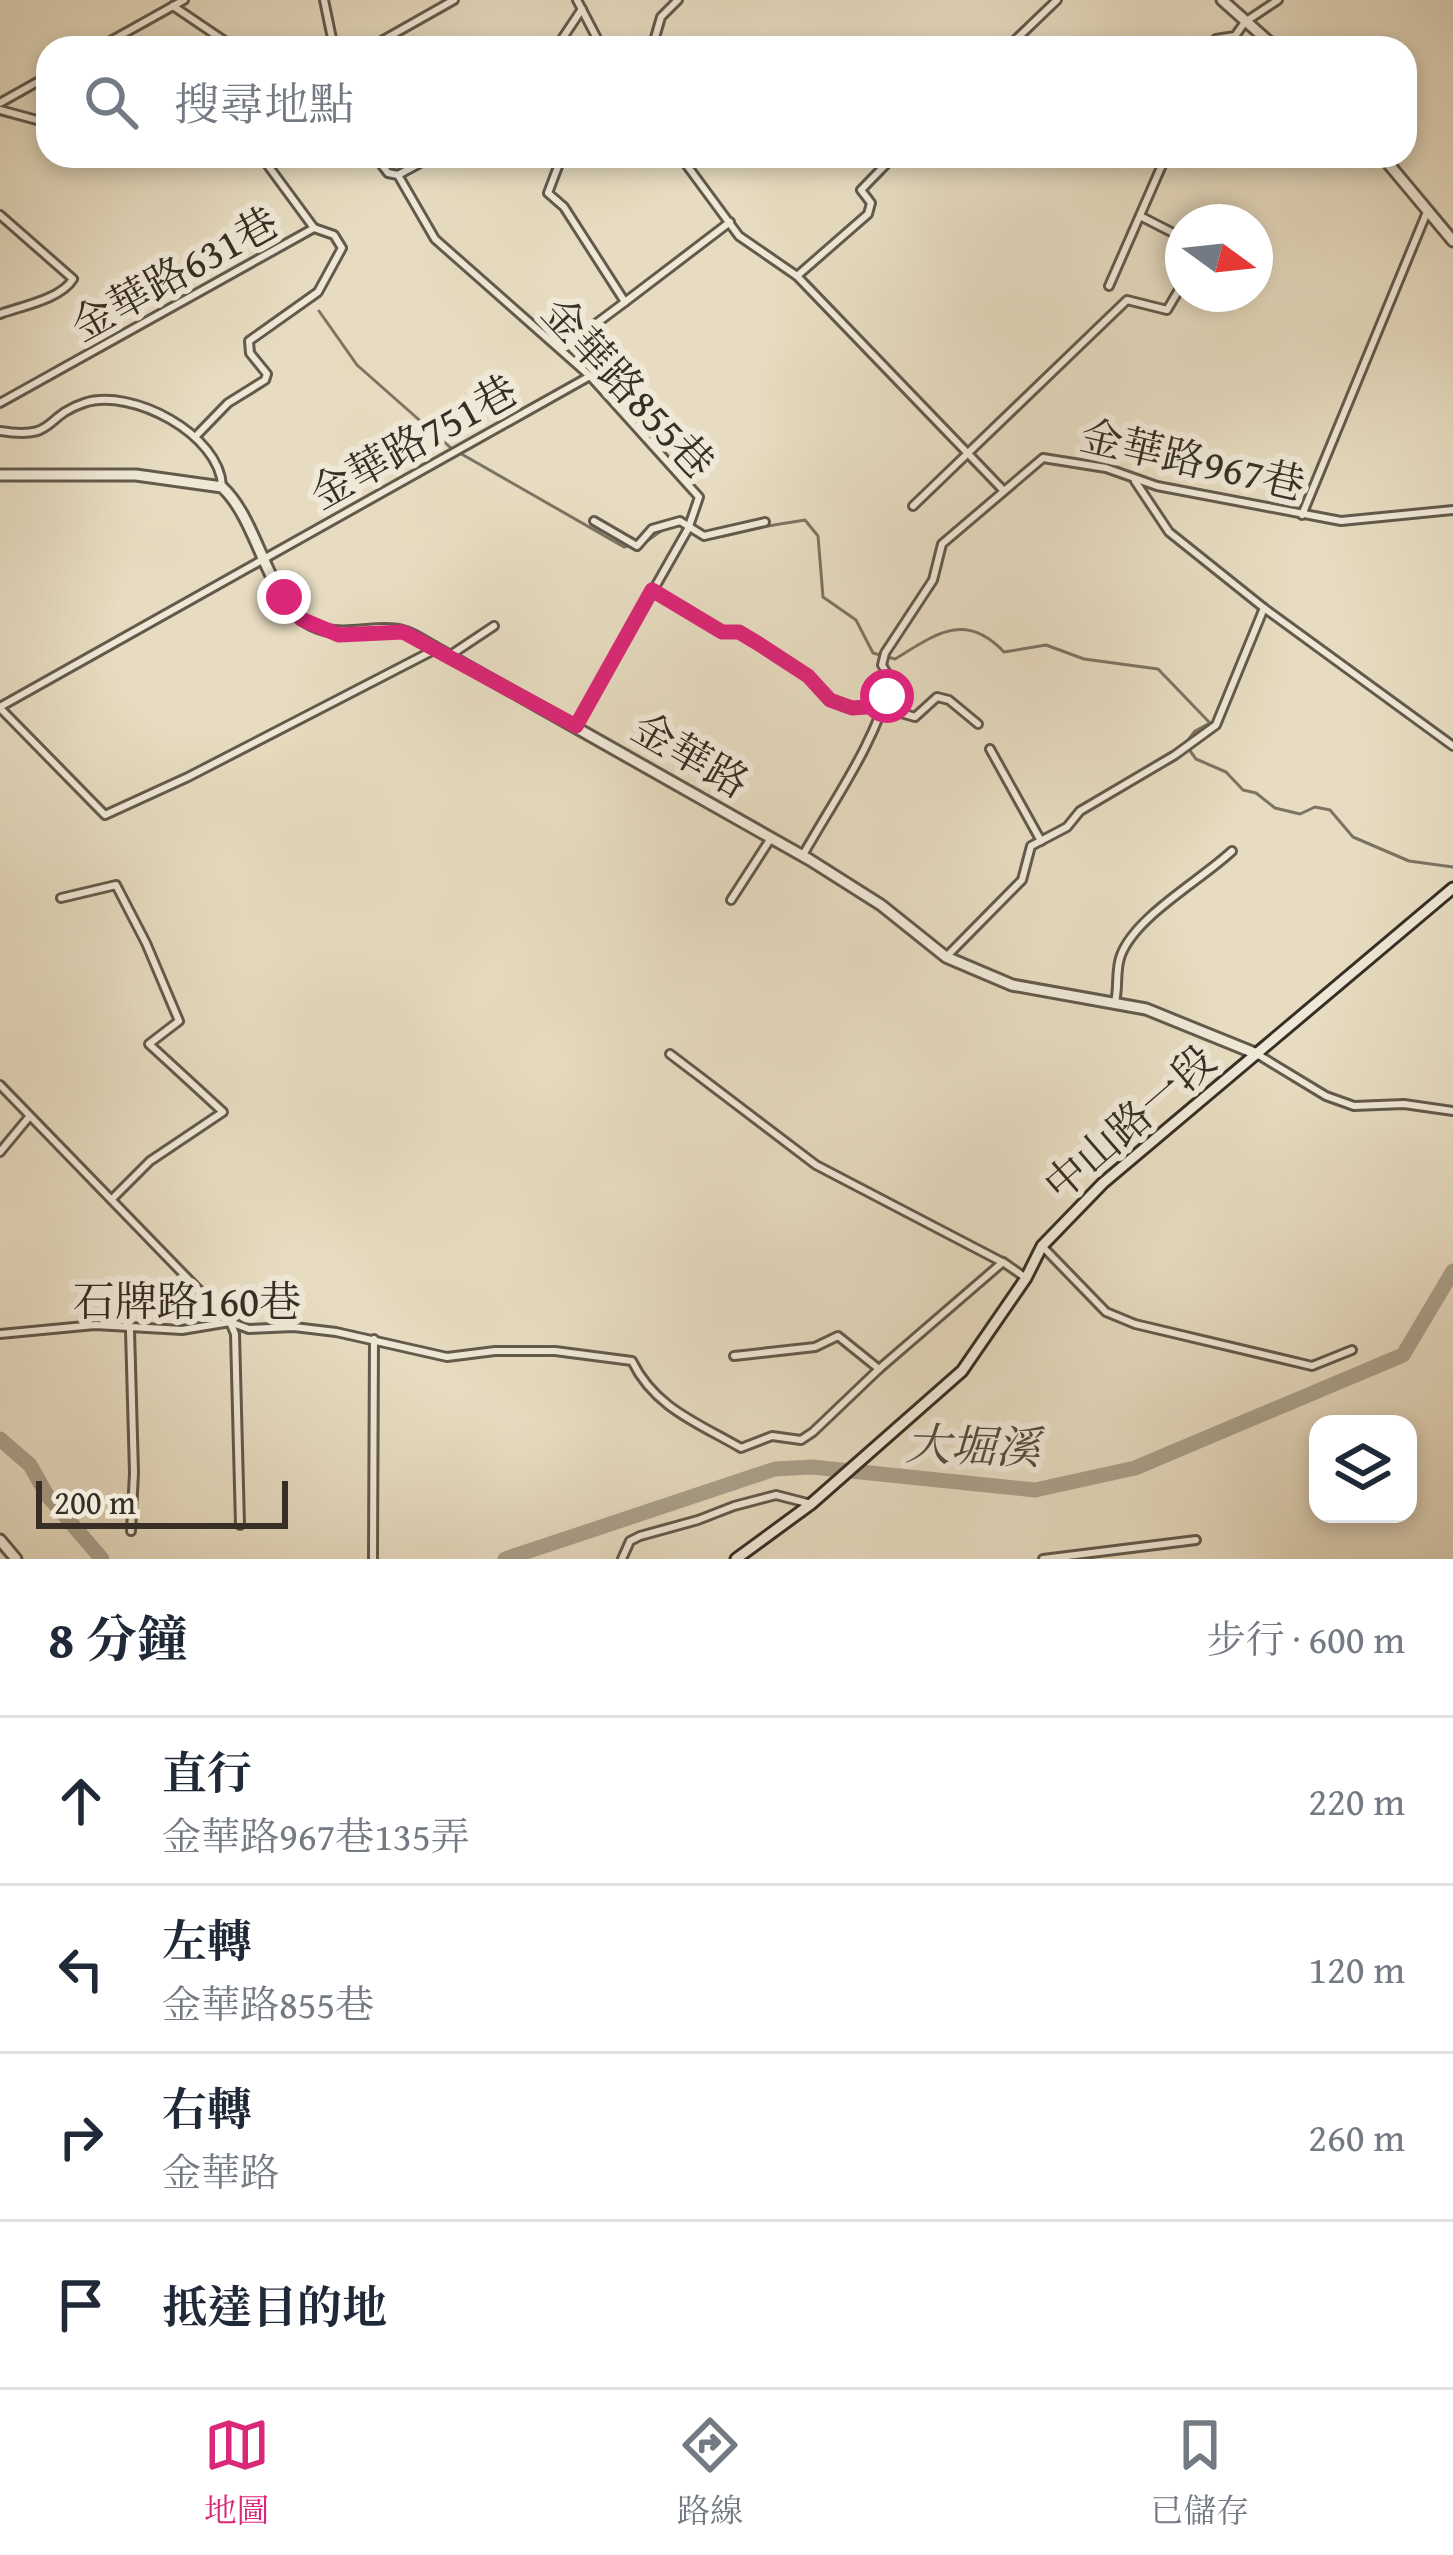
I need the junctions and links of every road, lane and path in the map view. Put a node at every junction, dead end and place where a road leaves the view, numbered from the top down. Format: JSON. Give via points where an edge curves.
{"nodes":[{"id":1,"x":184,"y":0,"type":"edge"},
{"id":2,"x":324,"y":0,"type":"edge"},
{"id":3,"x":454,"y":0,"type":"edge"},
{"id":4,"x":577,"y":0,"type":"edge"},
{"id":5,"x":678,"y":0,"type":"edge"},
{"id":6,"x":1057,"y":0,"type":"edge"},
{"id":7,"x":1222,"y":0,"type":"edge"},
{"id":8,"x":1278,"y":0,"type":"edge"},
{"id":9,"x":172,"y":6,"type":"junction"},
{"id":10,"x":582,"y":9,"type":"junction"},
{"id":11,"x":1245,"y":22,"type":"junction"},
{"id":12,"x":119,"y":36,"type":"edge"},
{"id":13,"x":218,"y":36,"type":"edge"},
{"id":14,"x":332,"y":36,"type":"edge"},
{"id":15,"x":390,"y":36,"type":"edge"},
{"id":16,"x":564,"y":36,"type":"edge"},
{"id":17,"x":596,"y":36,"type":"edge"},
{"id":18,"x":655,"y":36,"type":"edge"},
{"id":19,"x":1020,"y":36,"type":"edge"},
{"id":20,"x":1234,"y":36,"type":"edge"},
{"id":21,"x":1262,"y":36,"type":"edge"},
{"id":22,"x":36,"y":83,"type":"edge"},
{"id":23,"x":0,"y":104,"type":"edge"},
{"id":24,"x":36,"y":118,"type":"edge"},
{"id":25,"x":271,"y":168,"type":"edge"},
{"id":26,"x":384,"y":168,"type":"edge"},
{"id":27,"x":411,"y":168,"type":"edge"},
{"id":28,"x":557,"y":168,"type":"edge"},
{"id":29,"x":689,"y":168,"type":"edge"},
{"id":30,"x":882,"y":168,"type":"edge"},
{"id":31,"x":1161,"y":168,"type":"edge"},
{"id":32,"x":1392,"y":168,"type":"edge"},
{"id":33,"x":398,"y":175,"type":"junction"},
{"id":34,"x":1428,"y":209,"type":"junction"},
{"id":35,"x":0,"y":215,"type":"edge"},
{"id":36,"x":1142,"y":217,"type":"junction"},
{"id":37,"x":730,"y":222,"type":"junction"},
{"id":38,"x":314,"y":228,"type":"junction"},
{"id":39,"x":1165,"y":229,"type":"edge"},
{"id":40,"x":1453,"y":241,"type":"edge"},
{"id":41,"x":797,"y":276,"type":"junction"},
{"id":42,"x":1109,"y":286,"type":"dead end"},
{"id":43,"x":626,"y":302,"type":"junction"},
{"id":44,"x":1165,"y":310,"type":"edge"},
{"id":45,"x":0,"y":314,"type":"edge"},
{"id":46,"x":562,"y":349,"type":"junction"},
{"id":47,"x":590,"y":376,"type":"junction"},
{"id":48,"x":0,"y":403,"type":"edge"},
{"id":49,"x":0,"y":430,"type":"edge"},
{"id":50,"x":196,"y":436,"type":"junction"},
{"id":51,"x":967,"y":454,"type":"junction"},
{"id":52,"x":0,"y":475,"type":"edge"},
{"id":53,"x":1135,"y":481,"type":"junction"},
{"id":54,"x":222,"y":487,"type":"junction"},
{"id":55,"x":1004,"y":491,"type":"junction"},
{"id":56,"x":913,"y":506,"type":"dead end"},
{"id":57,"x":1453,"y":510,"type":"edge"},
{"id":58,"x":1302,"y":514,"type":"junction"},
{"id":59,"x":594,"y":521,"type":"dead end"},
{"id":60,"x":765,"y":522,"type":"dead end"},
{"id":61,"x":687,"y":530,"type":"junction"},
{"id":62,"x":265,"y":559,"type":"junction"},
{"id":63,"x":652,"y":590,"type":"junction"},
{"id":64,"x":1264,"y":608,"type":"junction"},
{"id":65,"x":494,"y":626,"type":"dead end"},
{"id":66,"x":437,"y":649,"type":"junction"},
{"id":67,"x":449,"y":656,"type":"junction"},
{"id":68,"x":881,"y":706,"type":"junction"},
{"id":69,"x":0,"y":708,"type":"edge"},
{"id":70,"x":978,"y":724,"type":"dead end"},
{"id":71,"x":576,"y":726,"type":"junction"},
{"id":72,"x":1453,"y":746,"type":"edge"},
{"id":73,"x":990,"y":749,"type":"dead end"},
{"id":74,"x":771,"y":838,"type":"junction"},
{"id":75,"x":1041,"y":841,"type":"junction"},
{"id":76,"x":1232,"y":851,"type":"dead end"},
{"id":77,"x":802,"y":856,"type":"junction"},
{"id":78,"x":1453,"y":888,"type":"edge"},
{"id":79,"x":62,"y":898,"type":"dead end"},
{"id":80,"x":731,"y":900,"type":"dead end"},
{"id":81,"x":946,"y":957,"type":"junction"},
{"id":82,"x":1115,"y":1002,"type":"junction"},
{"id":83,"x":670,"y":1054,"type":"dead end"},
{"id":84,"x":1257,"y":1054,"type":"junction"},
{"id":85,"x":0,"y":1085,"type":"edge"},
{"id":86,"x":1453,"y":1111,"type":"edge"},
{"id":87,"x":29,"y":1117,"type":"junction"},
{"id":88,"x":0,"y":1152,"type":"edge"},
{"id":89,"x":112,"y":1198,"type":"junction"},
{"id":90,"x":1042,"y":1246,"type":"junction"},
{"id":91,"x":1003,"y":1262,"type":"junction"},
{"id":92,"x":1026,"y":1278,"type":"junction"},
{"id":93,"x":230,"y":1322,"type":"junction"},
{"id":94,"x":130,"y":1330,"type":"junction"},
{"id":95,"x":0,"y":1334,"type":"edge"},
{"id":96,"x":374,"y":1339,"type":"junction"},
{"id":97,"x":1352,"y":1350,"type":"dead end"},
{"id":98,"x":734,"y":1356,"type":"dead end"},
{"id":99,"x":879,"y":1369,"type":"junction"},
{"id":100,"x":811,"y":1504,"type":"junction"},
{"id":101,"x":240,"y":1525,"type":"dead end"},
{"id":102,"x":130,"y":1531,"type":"dead end"},
{"id":103,"x":0,"y":1540,"type":"edge"},
{"id":104,"x":1196,"y":1540,"type":"dead end"},
{"id":105,"x":16,"y":1559,"type":"edge"},
{"id":106,"x":373,"y":1559,"type":"edge"},
{"id":107,"x":622,"y":1559,"type":"edge"},
{"id":108,"x":736,"y":1559,"type":"edge"},
{"id":109,"x":1043,"y":1559,"type":"edge"}],
"edges":[{"from":1,"to":9,"type":"street"},
{"from":2,"to":14,"type":"street"},
{"from":3,"to":15,"type":"street"},
{"from":4,"to":10,"type":"street"},
{"from":5,"to":18,"type":"street"},
{"from":6,"to":19,"type":"street"},
{"from":7,"to":11,"type":"street"},
{"from":8,"to":11,"type":"street"},
{"from":9,"to":12,"type":"street"},
{"from":9,"to":13,"type":"street"},
{"from":10,"to":16,"type":"street"},
{"from":10,"to":17,"type":"street"},
{"from":11,"to":20,"type":"street"},
{"from":11,"to":21,"type":"street"},
{"from":22,"to":23,"type":"street"},
{"from":23,"to":24,"type":"street"},
{"from":25,"to":38,"type":"street"},
{"from":26,"to":33,"type":"street"},
{"from":27,"to":33,"type":"street"},
{"from":28,"to":43,"type":"street","via":[[548,193]]},
{"from":29,"to":37,"type":"street"},
{"from":30,"to":41,"type":"street","via":[[861,190],[868,214]]},
{"from":31,"to":36,"type":"street"},
{"from":32,"to":34,"type":"street"},
{"from":33,"to":46,"type":"street","name":"金華路855巷","via":[[435,238]]},
{"from":34,"to":40,"type":"street"},
{"from":34,"to":58,"type":"street"},
{"from":35,"to":45,"type":"street","via":[[73,279],[58,293]]},
{"from":36,"to":39,"type":"street"},
{"from":36,"to":42,"type":"street"},
{"from":37,"to":41,"type":"street"},
{"from":37,"to":43,"type":"street"},
{"from":38,"to":48,"type":"street","name":"金華路631巷"},
{"from":38,"to":50,"type":"street","via":[[342,248],[318,292],[249,341],[265,380]]},
{"from":41,"to":51,"type":"street"},
{"from":43,"to":46,"type":"street"},
{"from":44,"to":51,"type":"street","via":[[1127,300]]},
{"from":46,"to":47,"type":"street","name":"金華路855巷"},
{"from":47,"to":61,"type":"street","name":"金華路855巷","via":[[699,497]]},
{"from":47,"to":62,"type":"street","name":"金華路751巷"},
{"from":49,"to":50,"type":"street","via":[[36,434],[84,403],[103,401],[158,413]]},
{"from":50,"to":54,"type":"street","via":[[212,453]]},
{"from":51,"to":55,"type":"street"},
{"from":51,"to":56,"type":"street"},
{"from":52,"to":54,"type":"street","via":[[136,475]]},
{"from":53,"to":55,"type":"street","name":"金華路967巷","via":[[1043,458]]},
{"from":53,"to":58,"type":"street","name":"金華路967巷"},
{"from":53,"to":64,"type":"street","via":[[1168,532]]},
{"from":54,"to":62,"type":"street","name":"金華路","via":[[246,515]]},
{"from":55,"to":68,"type":"street","name":"金華路967巷","via":[[942,544],[928,591],[885,653],[891,680]]},
{"from":57,"to":58,"type":"street","name":"金華路967巷","via":[[1341,521]]},
{"from":59,"to":61,"type":"street","via":[[637,546],[652,530],[680,521]]},
{"from":60,"to":61,"type":"street","via":[[704,536]]},
{"from":61,"to":63,"type":"street","name":"金華路855巷"},
{"from":62,"to":66,"type":"street","name":"金華路","via":[[284,597],[315,627],[339,635],[403,632]]},
{"from":62,"to":69,"type":"street","name":"金華路751巷"},
{"from":63,"to":68,"type":"street","via":[[759,644],[830,700]]},
{"from":63,"to":71,"type":"street","name":"金華路855巷"},
{"from":64,"to":72,"type":"street"},
{"from":64,"to":75,"type":"street","via":[[1216,725]]},
{"from":65,"to":67,"type":"street"},
{"from":66,"to":67,"type":"street","name":"金華路"},
{"from":66,"to":69,"type":"street","via":[[105,815]]},
{"from":67,"to":71,"type":"street","name":"金華路"},
{"from":68,"to":70,"type":"street","via":[[915,717],[937,697]]},
{"from":68,"to":77,"type":"street","name":"金華路967巷"},
{"from":71,"to":74,"type":"street","name":"金華路"},
{"from":73,"to":75,"type":"street"},
{"from":74,"to":77,"type":"street","name":"金華路"},
{"from":74,"to":80,"type":"street"},
{"from":75,"to":81,"type":"street","via":[[1026,854],[1022,880]]},
{"from":76,"to":82,"type":"street","via":[[1131,934],[1117,967]]},
{"from":77,"to":81,"type":"street","name":"金華路"},
{"from":78,"to":84,"type":"street","name":"中山路一段"},
{"from":79,"to":89,"type":"street","via":[[116,885],[179,1021],[148,1044],[223,1112]]},
{"from":81,"to":82,"type":"street","name":"金華路","via":[[1012,985]]},
{"from":82,"to":84,"type":"street","name":"金華路"},
{"from":83,"to":91,"type":"street","via":[[816,1166]]},
{"from":84,"to":86,"type":"street","via":[[1354,1106]]},
{"from":84,"to":90,"type":"street","name":"中山路一段","via":[[1103,1183]]},
{"from":85,"to":87,"type":"street"},
{"from":87,"to":88,"type":"street"},
{"from":87,"to":89,"type":"street"},
{"from":89,"to":93,"type":"street"},
{"from":90,"to":92,"type":"street","name":"中山路一段"},
{"from":90,"to":97,"type":"street","via":[[1106,1312],[1135,1324],[1312,1366]]},
{"from":91,"to":92,"type":"street"},
{"from":91,"to":99,"type":"street"},
{"from":92,"to":100,"type":"street","name":"中山路一段","via":[[962,1371]]},
{"from":93,"to":94,"type":"street","name":"石牌路160巷"},
{"from":93,"to":96,"type":"street","name":"石牌路160巷"},
{"from":93,"to":101,"type":"street"},
{"from":94,"to":95,"type":"street","name":"石牌路160巷","via":[[95,1325]]},
{"from":94,"to":102,"type":"street"},
{"from":96,"to":99,"type":"street","name":"石牌路160巷","via":[[447,1357],[555,1351],[632,1361],[658,1400],[741,1448],[772,1436],[801,1440]]},
{"from":96,"to":106,"type":"street"},
{"from":98,"to":99,"type":"street","via":[[815,1347],[838,1336]]},
{"from":100,"to":107,"type":"street","via":[[776,1495],[734,1506],[640,1536]]},
{"from":100,"to":108,"type":"street","name":"中山路一段"},
{"from":103,"to":105,"type":"street"},
{"from":104,"to":109,"type":"street"}]}
